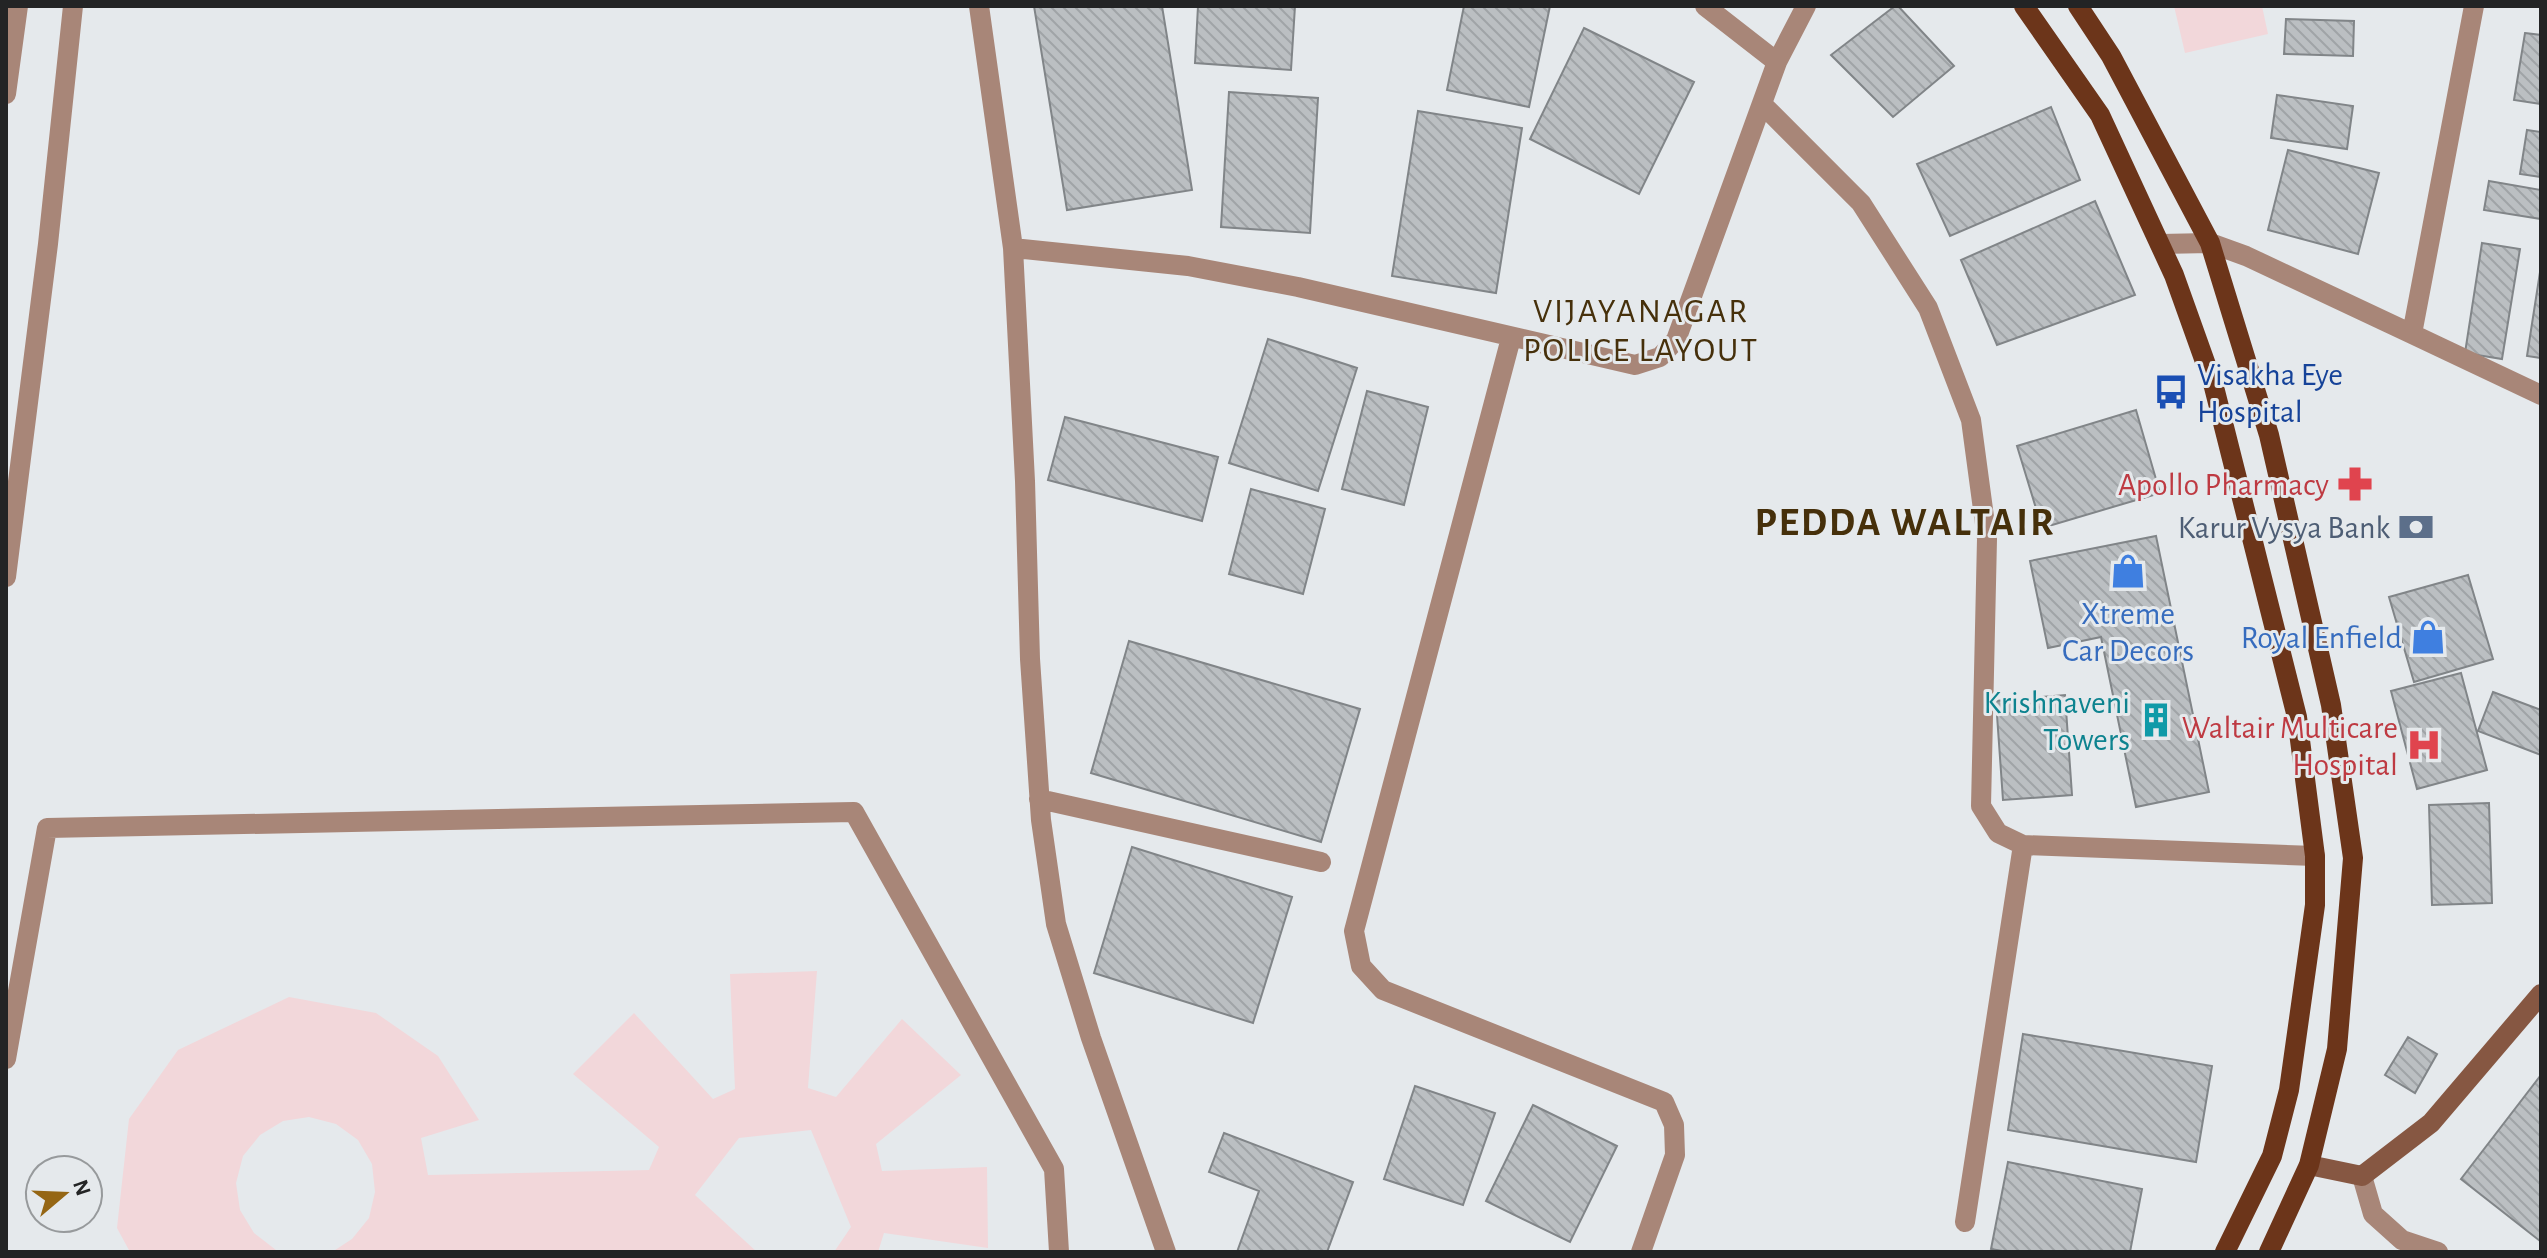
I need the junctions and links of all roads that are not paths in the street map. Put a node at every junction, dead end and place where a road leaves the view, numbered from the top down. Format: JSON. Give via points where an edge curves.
{"nodes":[{"id":1,"x":18,"y":6,"type":"edge"},
{"id":2,"x":73,"y":6,"type":"edge"},
{"id":3,"x":979,"y":6,"type":"edge"},
{"id":4,"x":1705,"y":6,"type":"edge"},
{"id":5,"x":1806,"y":6,"type":"edge"},
{"id":6,"x":2024,"y":6,"type":"edge"},
{"id":7,"x":2078,"y":6,"type":"edge"},
{"id":8,"x":2093,"y":6,"type":"edge"},
{"id":9,"x":2474,"y":6,"type":"edge"},
{"id":10,"x":2099,"y":37,"type":"junction"},
{"id":11,"x":1777,"y":62,"type":"junction"},
{"id":12,"x":6,"y":94,"type":"edge"},
{"id":13,"x":1763,"y":105,"type":"junction"},
{"id":14,"x":2210,"y":243,"type":"junction"},
{"id":15,"x":2160,"y":244,"type":"junction"},
{"id":16,"x":1013,"y":248,"type":"junction"},
{"id":17,"x":2412,"y":334,"type":"junction"},
{"id":18,"x":1511,"y":338,"type":"junction"},
{"id":19,"x":2541,"y":395,"type":"edge"},
{"id":20,"x":6,"y":577,"type":"edge"},
{"id":21,"x":1039,"y":799,"type":"junction"},
{"id":22,"x":2023,"y":845,"type":"junction"},
{"id":23,"x":2315,"y":856,"type":"junction"},
{"id":24,"x":1321,"y":862,"type":"dead end"},
{"id":25,"x":2541,"y":994,"type":"edge"},
{"id":26,"x":6,"y":1059,"type":"edge"},
{"id":27,"x":2272,"y":1156,"type":"junction"},
{"id":28,"x":2309,"y":1165,"type":"junction"},
{"id":29,"x":2362,"y":1176,"type":"junction"},
{"id":30,"x":1965,"y":1222,"type":"dead end"},
{"id":31,"x":1059,"y":1252,"type":"edge"},
{"id":32,"x":1166,"y":1252,"type":"edge"},
{"id":33,"x":1641,"y":1252,"type":"edge"},
{"id":34,"x":2225,"y":1252,"type":"edge"},
{"id":35,"x":2269,"y":1252,"type":"edge"},
{"id":36,"x":2438,"y":1252,"type":"edge"}],
"edges":[{"from":1,"to":12,"type":"street"},
{"from":2,"to":20,"type":"street"},
{"from":3,"to":16,"type":"street"},
{"from":4,"to":11,"type":"street"},
{"from":5,"to":11,"type":"street"},
{"from":6,"to":15,"type":"main road","via":[[2100,115]]},
{"from":7,"to":10,"type":"main road"},
{"from":8,"to":10,"type":"street"},
{"from":9,"to":17,"type":"street"},
{"from":10,"to":14,"type":"main road"},
{"from":11,"to":13,"type":"street"},
{"from":13,"to":18,"type":"street","via":[[1676,340],[1660,357],[1635,365]]},
{"from":13,"to":22,"type":"street","via":[[1861,203],[1928,308],[1971,420],[1987,539],[1981,806],[1998,833]]},
{"from":14,"to":15,"type":"street"},
{"from":14,"to":17,"type":"street"},
{"from":14,"to":28,"type":"main road","via":[[2269,435],[2331,705],[2353,858],[2337,1049]]},
{"from":15,"to":23,"type":"main road","via":[[2214,387],[2297,717]]},
{"from":16,"to":18,"type":"street","via":[[1188,266]]},
{"from":16,"to":21,"type":"street"},
{"from":17,"to":19,"type":"street"},
{"from":18,"to":33,"type":"street","via":[[1354,931],[1361,966],[1383,990],[1664,1102],[1674,1125],[1675,1155]]},
{"from":21,"to":24,"type":"street"},
{"from":21,"to":32,"type":"street","via":[[1056,924]]},
{"from":22,"to":23,"type":"street"},
{"from":22,"to":30,"type":"street"},
{"from":23,"to":27,"type":"main road","via":[[2307,967],[2289,1090]]},
{"from":25,"to":29,"type":"main road","via":[[2431,1123]]},
{"from":26,"to":31,"type":"street","via":[[47,828],[854,812],[1054,1169]]},
{"from":27,"to":28,"type":"main road"},
{"from":27,"to":34,"type":"main road"},
{"from":28,"to":29,"type":"main road"},
{"from":28,"to":35,"type":"main road"},
{"from":29,"to":36,"type":"street","via":[[2373,1214],[2402,1240]]}]}
